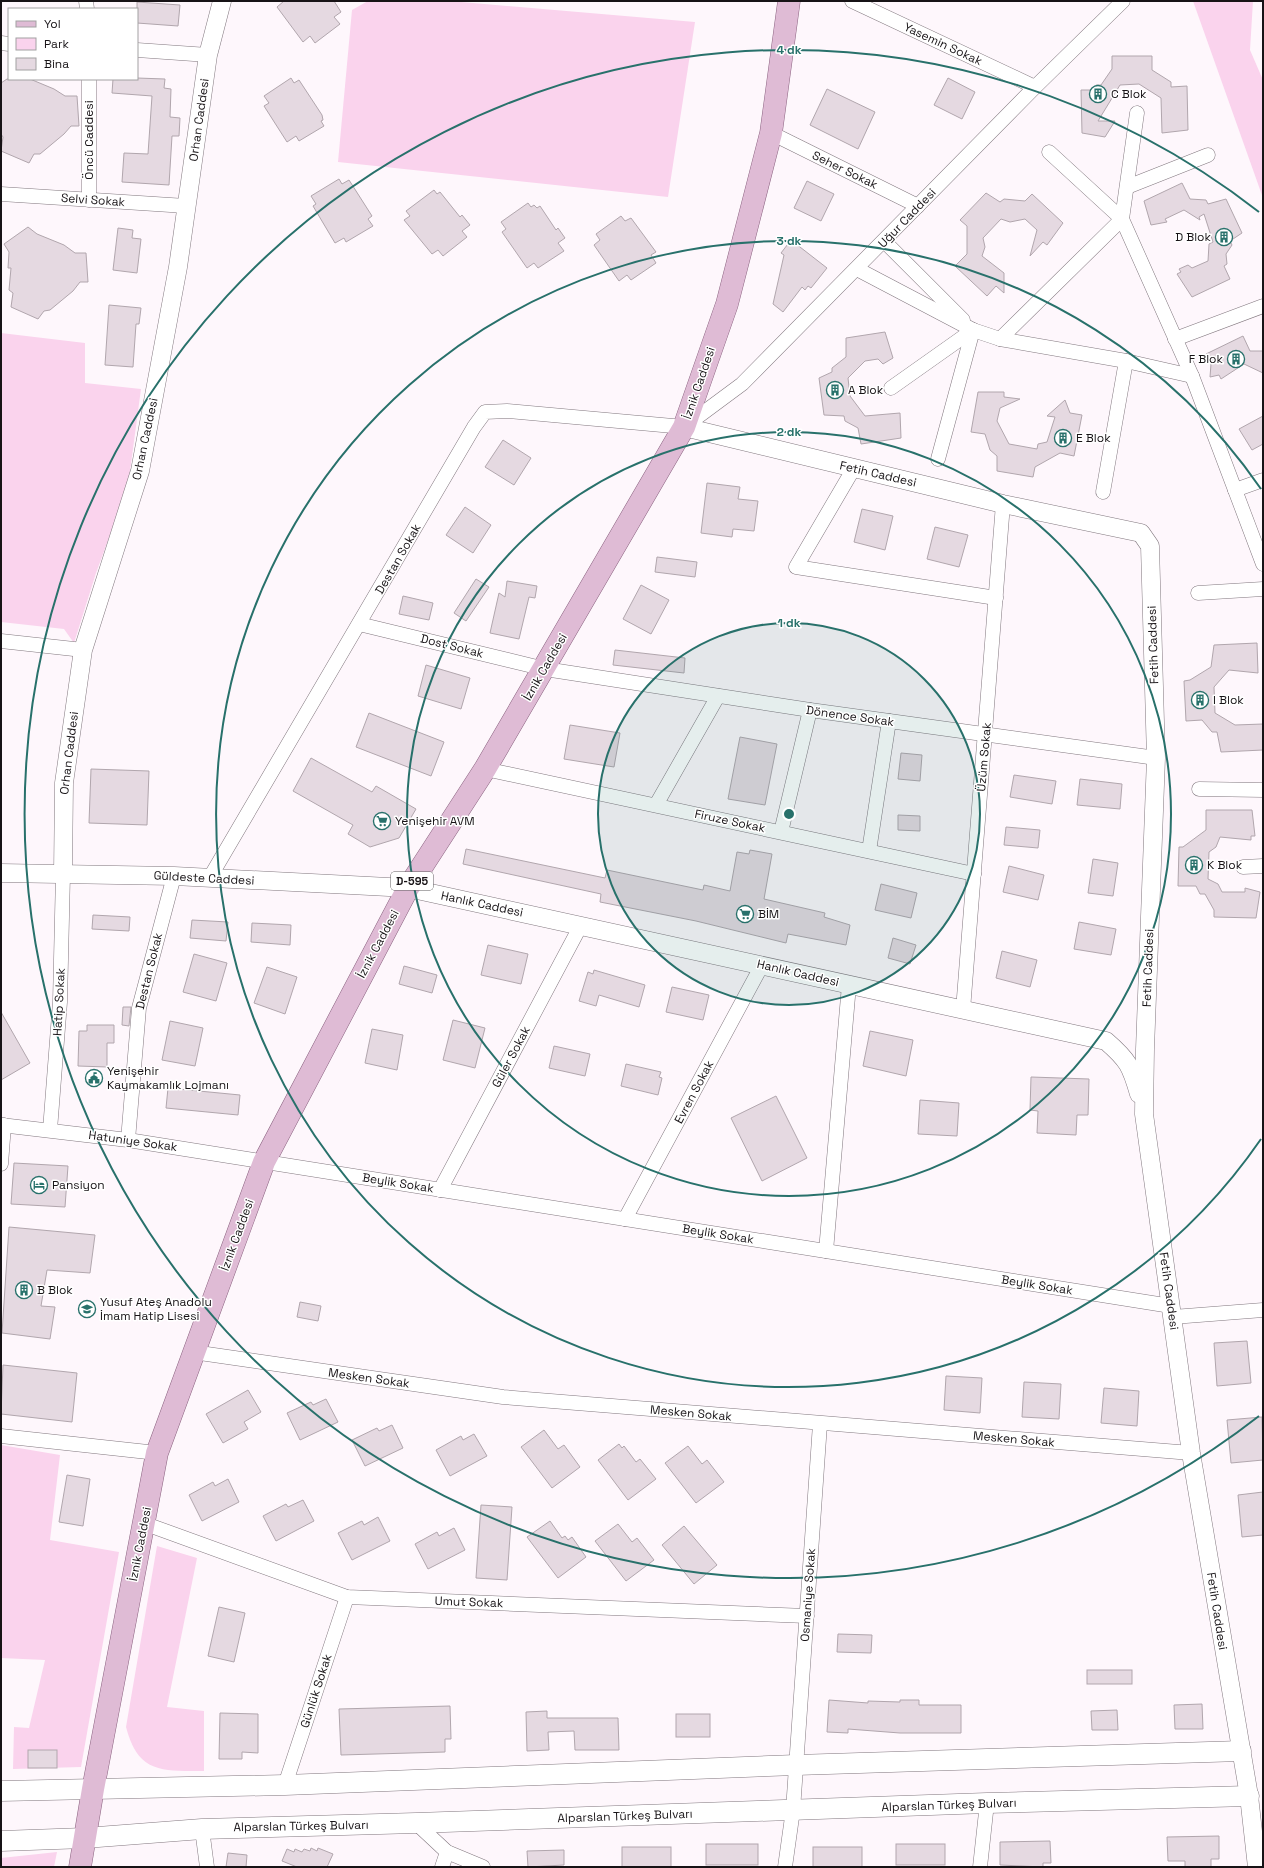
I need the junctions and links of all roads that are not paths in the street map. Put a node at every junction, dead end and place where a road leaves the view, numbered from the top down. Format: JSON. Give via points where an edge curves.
{"nodes":[{"id":1,"x":222,"y":1,"type":"edge"},
{"id":2,"x":789,"y":1,"type":"edge"},
{"id":3,"x":852,"y":1,"type":"edge"},
{"id":4,"x":1123,"y":1,"type":"edge"},
{"id":5,"x":138,"y":50,"type":"edge"},
{"id":6,"x":208,"y":54,"type":"junction"},
{"id":7,"x":89,"y":80,"type":"edge"},
{"id":8,"x":1035,"y":87,"type":"junction"},
{"id":9,"x":1137,"y":113,"type":"dead end"},
{"id":10,"x":771,"y":134,"type":"junction"},
{"id":11,"x":1049,"y":152,"type":"dead end"},
{"id":12,"x":1208,"y":155,"type":"dead end"},
{"id":13,"x":1127,"y":187,"type":"junction"},
{"id":14,"x":1,"y":194,"type":"edge"},
{"id":15,"x":89,"y":200,"type":"junction"},
{"id":16,"x":186,"y":206,"type":"junction"},
{"id":17,"x":918,"y":206,"type":"junction"},
{"id":18,"x":1122,"y":219,"type":"junction"},
{"id":19,"x":884,"y":241,"type":"junction"},
{"id":20,"x":857,"y":269,"type":"junction"},
{"id":21,"x":1263,"y":306,"type":"edge"},
{"id":22,"x":973,"y":330,"type":"junction"},
{"id":23,"x":1000,"y":339,"type":"junction"},
{"id":24,"x":1175,"y":339,"type":"junction"},
{"id":25,"x":1126,"y":361,"type":"junction"},
{"id":26,"x":1192,"y":376,"type":"junction"},
{"id":27,"x":891,"y":388,"type":"dead end"},
{"id":28,"x":684,"y":427,"type":"junction"},
{"id":29,"x":938,"y":459,"type":"dead end"},
{"id":30,"x":854,"y":468,"type":"junction"},
{"id":31,"x":1263,"y":480,"type":"edge"},
{"id":32,"x":1235,"y":490,"type":"junction"},
{"id":33,"x":1103,"y":492,"type":"dead end"},
{"id":34,"x":1003,"y":504,"type":"junction"},
{"id":35,"x":1263,"y":564,"type":"edge"},
{"id":36,"x":1263,"y":589,"type":"edge"},
{"id":37,"x":1198,"y":593,"type":"dead end"},
{"id":38,"x":996,"y":598,"type":"junction"},
{"id":39,"x":360,"y":624,"type":"junction"},
{"id":40,"x":1,"y":641,"type":"edge"},
{"id":41,"x":83,"y":650,"type":"junction"},
{"id":42,"x":545,"y":669,"type":"junction"},
{"id":43,"x":718,"y":696,"type":"junction"},
{"id":44,"x":810,"y":710,"type":"junction"},
{"id":45,"x":889,"y":721,"type":"junction"},
{"id":46,"x":986,"y":735,"type":"junction"},
{"id":47,"x":1156,"y":758,"type":"junction"},
{"id":48,"x":485,"y":769,"type":"junction"},
{"id":49,"x":1199,"y":789,"type":"dead end"},
{"id":50,"x":1263,"y":790,"type":"edge"},
{"id":51,"x":656,"y":805,"type":"junction"},
{"id":52,"x":781,"y":832,"type":"junction"},
{"id":53,"x":869,"y":851,"type":"junction"},
{"id":54,"x":1263,"y":866,"type":"edge"},
{"id":55,"x":1243,"y":867,"type":"dead end"},
{"id":56,"x":1,"y":873,"type":"edge"},
{"id":57,"x":63,"y":874,"type":"junction"},
{"id":58,"x":974,"y":874,"type":"junction"},
{"id":59,"x":174,"y":876,"type":"junction"},
{"id":60,"x":209,"y":879,"type":"junction"},
{"id":61,"x":408,"y":888,"type":"junction"},
{"id":62,"x":581,"y":925,"type":"junction"},
{"id":63,"x":762,"y":965,"type":"junction"},
{"id":64,"x":849,"y":985,"type":"junction"},
{"id":65,"x":963,"y":1010,"type":"junction"},
{"id":66,"x":1106,"y":1041,"type":"junction"},
{"id":67,"x":1145,"y":1049,"type":"junction"},
{"id":68,"x":1144,"y":1114,"type":"junction"},
{"id":69,"x":2,"y":1125,"type":"edge"},
{"id":70,"x":50,"y":1130,"type":"junction"},
{"id":71,"x":128,"y":1140,"type":"junction"},
{"id":72,"x":264,"y":1162,"type":"junction"},
{"id":73,"x":1,"y":1164,"type":"edge"},
{"id":74,"x":440,"y":1190,"type":"junction"},
{"id":75,"x":625,"y":1219,"type":"junction"},
{"id":76,"x":826,"y":1251,"type":"junction"},
{"id":77,"x":1263,"y":1310,"type":"edge"},
{"id":78,"x":1172,"y":1312,"type":"junction"},
{"id":79,"x":193,"y":1352,"type":"junction"},
{"id":80,"x":820,"y":1424,"type":"junction"},
{"id":81,"x":1,"y":1436,"type":"edge"},
{"id":82,"x":157,"y":1453,"type":"junction"},
{"id":83,"x":1191,"y":1454,"type":"junction"},
{"id":84,"x":144,"y":1523,"type":"junction"},
{"id":85,"x":347,"y":1597,"type":"junction"},
{"id":86,"x":807,"y":1616,"type":"junction"},
{"id":87,"x":1241,"y":1751,"type":"junction"},
{"id":88,"x":796,"y":1765,"type":"junction"},
{"id":89,"x":285,"y":1785,"type":"junction"},
{"id":90,"x":93,"y":1789,"type":"junction"},
{"id":91,"x":1,"y":1791,"type":"edge"},
{"id":92,"x":1249,"y":1796,"type":"junction"},
{"id":93,"x":987,"y":1803,"type":"junction"},
{"id":94,"x":793,"y":1810,"type":"junction"},
{"id":95,"x":416,"y":1823,"type":"junction"},
{"id":96,"x":202,"y":1828,"type":"junction"},
{"id":97,"x":85,"y":1838,"type":"junction"},
{"id":98,"x":1,"y":1841,"type":"edge"},
{"id":99,"x":447,"y":1852,"type":"junction"},
{"id":100,"x":80,"y":1867,"type":"edge"},
{"id":101,"x":207,"y":1867,"type":"edge"},
{"id":102,"x":442,"y":1867,"type":"edge"},
{"id":103,"x":483,"y":1867,"type":"edge"},
{"id":104,"x":785,"y":1867,"type":"edge"},
{"id":105,"x":980,"y":1867,"type":"edge"},
{"id":106,"x":1257,"y":1867,"type":"edge"}],
"edges":[{"from":1,"to":6,"type":"street","name":"Orhan Caddesi"},
{"from":2,"to":10,"type":"main road","name":"İznik Caddesi","number":"D-595"},
{"from":3,"to":8,"type":"street","name":"Yasemin Sokak"},
{"from":4,"to":8,"type":"street","name":"Uğur Caddesi"},
{"from":5,"to":6,"type":"street"},
{"from":6,"to":16,"type":"street","name":"Orhan Caddesi"},
{"from":7,"to":15,"type":"street","name":"Öncü Caddesi"},
{"from":8,"to":17,"type":"street","name":"Uğur Caddesi"},
{"from":9,"to":13,"type":"street"},
{"from":10,"to":17,"type":"street","name":"Seher Sokak"},
{"from":10,"to":28,"type":"main road","name":"İznik Caddesi","number":"D-595","via":[[727,304]]},
{"from":11,"to":18,"type":"street"},
{"from":12,"to":13,"type":"street"},
{"from":13,"to":18,"type":"street"},
{"from":14,"to":15,"type":"street","name":"Selvi Sokak"},
{"from":15,"to":16,"type":"street","name":"Selvi Sokak"},
{"from":16,"to":41,"type":"street","name":"Orhan Caddesi","via":[[178,267],[140,471]]},
{"from":17,"to":19,"type":"street","name":"Uğur Caddesi"},
{"from":18,"to":23,"type":"street"},
{"from":18,"to":24,"type":"street"},
{"from":19,"to":20,"type":"street","name":"Uğur Caddesi"},
{"from":19,"to":22,"type":"street"},
{"from":20,"to":22,"type":"street"},
{"from":20,"to":28,"type":"street","name":"Uğur Caddesi","via":[[742,384]]},
{"from":21,"to":24,"type":"street"},
{"from":22,"to":23,"type":"street"},
{"from":22,"to":27,"type":"street"},
{"from":22,"to":29,"type":"street"},
{"from":23,"to":25,"type":"street"},
{"from":24,"to":26,"type":"street"},
{"from":25,"to":26,"type":"street"},
{"from":25,"to":33,"type":"street"},
{"from":26,"to":32,"type":"street"},
{"from":28,"to":30,"type":"street","name":"Fetih Caddesi"},
{"from":28,"to":39,"type":"street","name":"Destan Sokak","via":[[508,411],[484,412]]},
{"from":28,"to":42,"type":"main road","name":"İznik Caddesi","number":"D-595"},
{"from":30,"to":34,"type":"street","name":"Fetih Caddesi"},
{"from":30,"to":38,"type":"street","via":[[796,567]]},
{"from":31,"to":32,"type":"street"},
{"from":32,"to":35,"type":"street"},
{"from":34,"to":38,"type":"street","name":"Üzüm Sokak"},
{"from":34,"to":47,"type":"street","name":"Fetih Caddesi","via":[[1141,533],[1150,546]]},
{"from":36,"to":37,"type":"street"},
{"from":38,"to":46,"type":"street","name":"Üzüm Sokak"},
{"from":39,"to":42,"type":"street","name":"Dost Sokak"},
{"from":39,"to":60,"type":"street","name":"Destan Sokak"},
{"from":40,"to":41,"type":"street"},
{"from":41,"to":57,"type":"street","name":"Orhan Caddesi","via":[[64,783]]},
{"from":42,"to":43,"type":"street","name":"Dönence Sokak"},
{"from":42,"to":48,"type":"main road","name":"İznik Caddesi","number":"D-595"},
{"from":43,"to":44,"type":"street","name":"Dönence Sokak"},
{"from":43,"to":51,"type":"street"},
{"from":44,"to":45,"type":"street","name":"Dönence Sokak"},
{"from":44,"to":52,"type":"street"},
{"from":45,"to":46,"type":"street","name":"Dönence Sokak"},
{"from":45,"to":53,"type":"street"},
{"from":46,"to":47,"type":"street","name":"Dönence Sokak"},
{"from":46,"to":58,"type":"street","name":"Üzüm Sokak"},
{"from":47,"to":67,"type":"street","name":"Fetih Caddesi"},
{"from":48,"to":51,"type":"street","name":"Firuze Sokak"},
{"from":48,"to":61,"type":"main road","name":"İznik Caddesi","number":"D-595"},
{"from":49,"to":50,"type":"street"},
{"from":51,"to":52,"type":"street","name":"Firuze Sokak"},
{"from":52,"to":53,"type":"street","name":"Firuze Sokak"},
{"from":53,"to":58,"type":"street","name":"Firuze Sokak"},
{"from":54,"to":55,"type":"street"},
{"from":56,"to":57,"type":"street","name":"Güldeste Caddesi"},
{"from":57,"to":59,"type":"street","name":"Güldeste Caddesi"},
{"from":57,"to":70,"type":"street","name":"Hatip Sokak","via":[[60,1002]]},
{"from":58,"to":65,"type":"street","name":"Üzüm Sokak"},
{"from":59,"to":60,"type":"street","name":"Güldeste Caddesi"},
{"from":59,"to":71,"type":"street","name":"Destan Sokak","via":[[139,1008]]},
{"from":60,"to":61,"type":"street","name":"Güldeste Caddesi"},
{"from":61,"to":62,"type":"street","name":"Hanlık Caddesi"},
{"from":61,"to":72,"type":"main road","name":"İznik Caddesi","number":"D-595"},
{"from":62,"to":63,"type":"street","name":"Hanlık Caddesi"},
{"from":62,"to":74,"type":"street","name":"Güler Sokak"},
{"from":63,"to":64,"type":"street","name":"Hanlık Caddesi"},
{"from":63,"to":75,"type":"street","name":"Evren Sokak"},
{"from":64,"to":65,"type":"street","name":"Hanlık Caddesi"},
{"from":64,"to":76,"type":"street"},
{"from":65,"to":66,"type":"street","name":"Hanlık Caddesi"},
{"from":66,"to":67,"type":"street"},
{"from":66,"to":68,"type":"street","name":"Hanlık Caddesi","via":[[1124,1057],[1134,1074]]},
{"from":67,"to":68,"type":"street","name":"Fetih Caddesi"},
{"from":68,"to":78,"type":"street","name":"Fetih Caddesi"},
{"from":69,"to":70,"type":"street","name":"Hatuniye Sokak"},
{"from":69,"to":73,"type":"street"},
{"from":70,"to":71,"type":"street","name":"Hatuniye Sokak"},
{"from":71,"to":72,"type":"street","name":"Hatuniye Sokak"},
{"from":72,"to":74,"type":"street","name":"Beylik Sokak"},
{"from":72,"to":79,"type":"main road","name":"İznik Caddesi","number":"D-595"},
{"from":74,"to":75,"type":"street","name":"Beylik Sokak"},
{"from":75,"to":76,"type":"street","name":"Beylik Sokak"},
{"from":76,"to":78,"type":"street","name":"Beylik Sokak"},
{"from":77,"to":78,"type":"street","name":"Beylik Sokak"},
{"from":78,"to":83,"type":"street","name":"Fetih Caddesi"},
{"from":79,"to":80,"type":"street","name":"Mesken Sokak","via":[[503,1397]]},
{"from":79,"to":82,"type":"main road","name":"İznik Caddesi","number":"D-595"},
{"from":80,"to":83,"type":"street","name":"Mesken Sokak"},
{"from":80,"to":86,"type":"street","name":"Osmaniye Sokak"},
{"from":81,"to":82,"type":"street"},
{"from":82,"to":84,"type":"main road","name":"İznik Caddesi","number":"D-595"},
{"from":83,"to":87,"type":"street","name":"Fetih Caddesi"},
{"from":84,"to":85,"type":"street","name":"Umut Sokak"},
{"from":84,"to":90,"type":"main road","name":"İznik Caddesi","number":"D-595"},
{"from":85,"to":86,"type":"street","name":"Umut Sokak"},
{"from":85,"to":89,"type":"street","name":"Günlük Sokak"},
{"from":86,"to":88,"type":"street","name":"Osmaniye Sokak"},
{"from":87,"to":88,"type":"main road"},
{"from":87,"to":92,"type":"street","name":"Fetih Caddesi"},
{"from":88,"to":89,"type":"main road"},
{"from":88,"to":94,"type":"street","name":"Osmaniye Sokak"},
{"from":89,"to":90,"type":"main road"},
{"from":90,"to":91,"type":"main road"},
{"from":90,"to":97,"type":"main road","number":"D-595"},
{"from":92,"to":93,"type":"main road","name":"Alparslan Türkeş Bulvarı"},
{"from":92,"to":106,"type":"street","name":"Fetih Caddesi"},
{"from":93,"to":94,"type":"main road","name":"Alparslan Türkeş Bulvarı"},
{"from":93,"to":105,"type":"street"},
{"from":94,"to":95,"type":"main road","name":"Alparslan Türkeş Bulvarı"},
{"from":94,"to":104,"type":"street","name":"Osmaniye Sokak"},
{"from":95,"to":96,"type":"main road","name":"Alparslan Türkeş Bulvarı"},
{"from":95,"to":99,"type":"street"},
{"from":96,"to":97,"type":"main road","name":"Alparslan Türkeş Bulvarı"},
{"from":96,"to":101,"type":"street"},
{"from":97,"to":98,"type":"main road","name":"Alparslan Türkeş Bulvarı"},
{"from":97,"to":100,"type":"main road","number":"D-595"},
{"from":99,"to":102,"type":"street"},
{"from":99,"to":103,"type":"street"}]}
